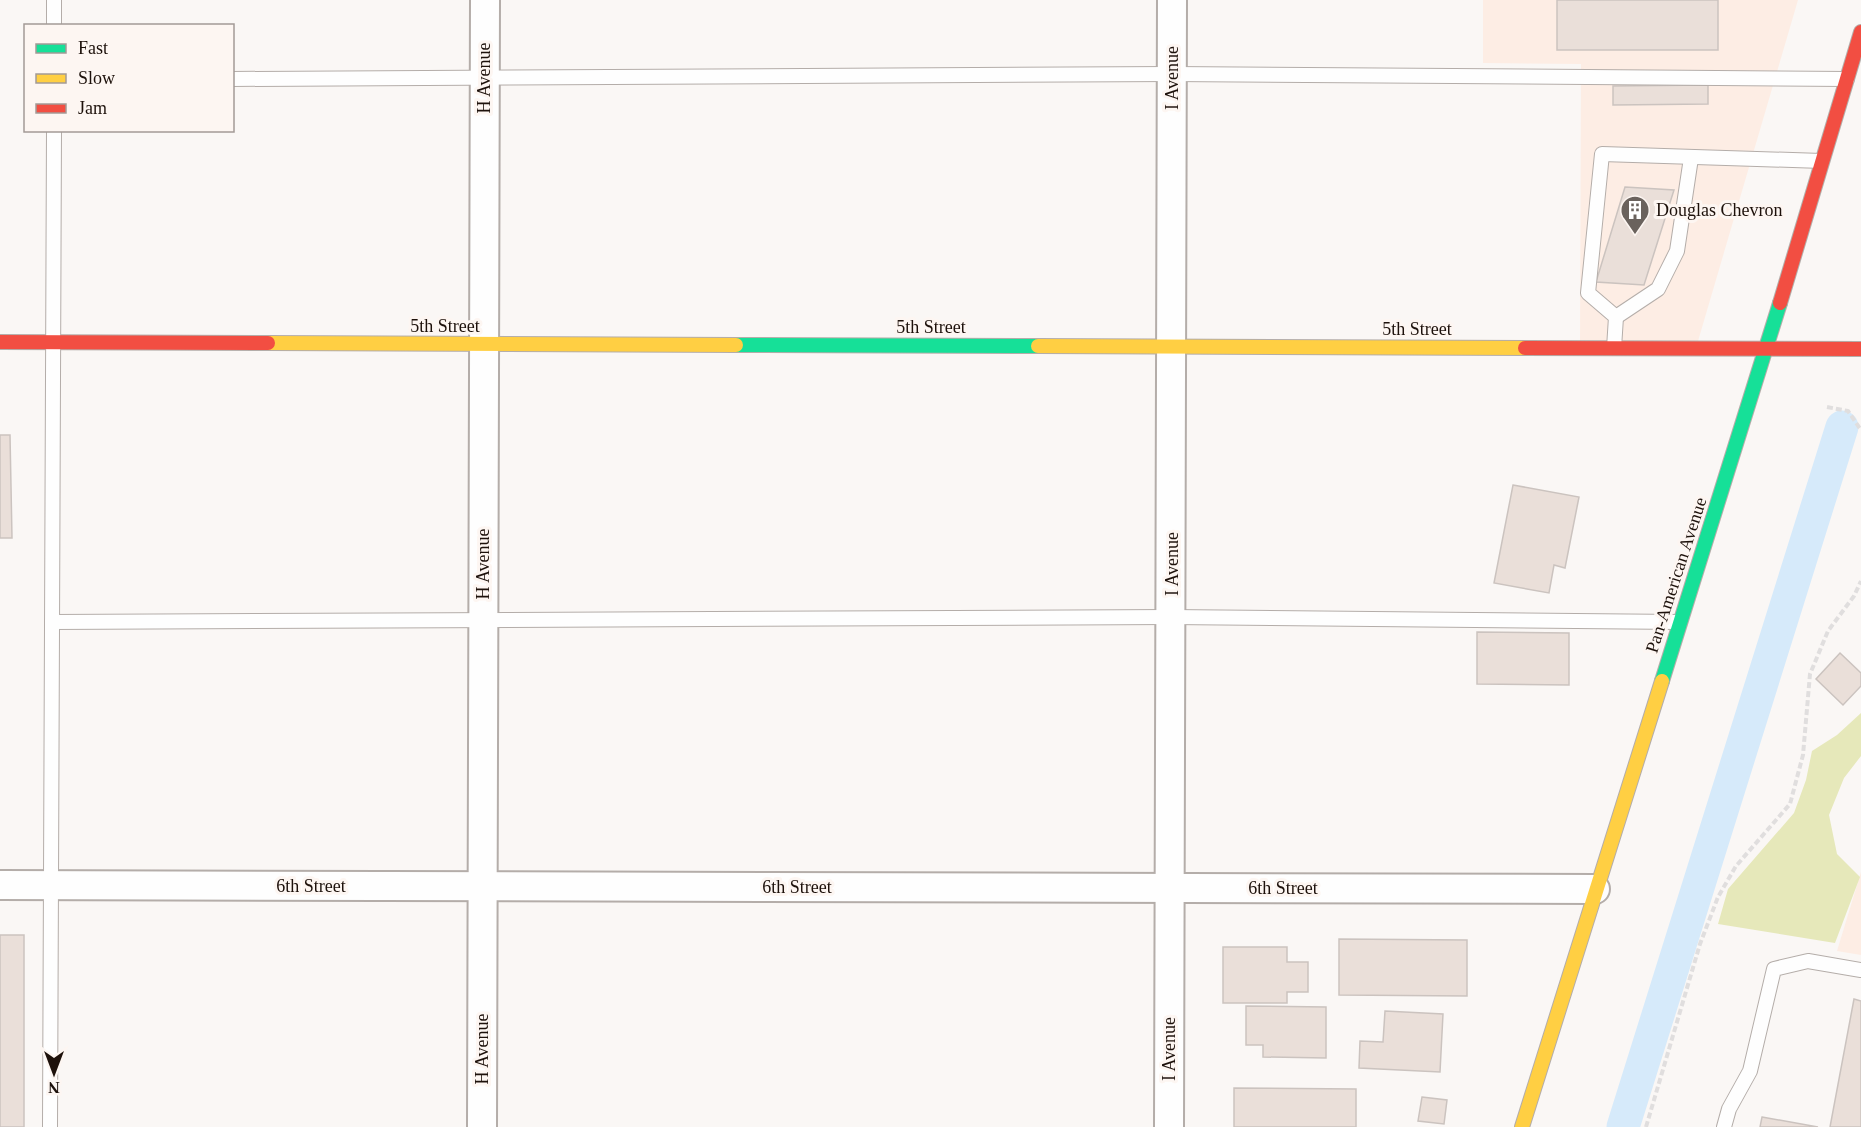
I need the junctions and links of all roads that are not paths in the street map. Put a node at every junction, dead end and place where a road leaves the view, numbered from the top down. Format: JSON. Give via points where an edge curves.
{"nodes":[{"id":1,"x":54,"y":0,"type":"edge"},
{"id":2,"x":484,"y":0,"type":"edge"},
{"id":3,"x":1172,"y":0,"type":"edge"},
{"id":4,"x":54,"y":24,"type":"edge"},
{"id":5,"x":1861,"y":33,"type":"edge"},
{"id":6,"x":1172,"y":74,"type":"junction"},
{"id":7,"x":234,"y":79,"type":"edge"},
{"id":8,"x":484,"y":79,"type":"junction"},
{"id":9,"x":1847,"y":80,"type":"junction"},
{"id":10,"x":54,"y":132,"type":"edge"},
{"id":11,"x":1691,"y":158,"type":"junction"},
{"id":12,"x":1822,"y":161,"type":"junction"},
{"id":13,"x":1616,"y":317,"type":"junction"},
{"id":14,"x":0,"y":342,"type":"edge"},
{"id":15,"x":54,"y":342,"type":"junction"},
{"id":16,"x":484,"y":344,"type":"junction"},
{"id":17,"x":1172,"y":346,"type":"junction"},
{"id":18,"x":1614,"y":348,"type":"junction"},
{"id":19,"x":1767,"y":348,"type":"junction"},
{"id":20,"x":1861,"y":349,"type":"edge"},
{"id":21,"x":1172,"y":617,"type":"junction"},
{"id":22,"x":52,"y":622,"type":"junction"},
{"id":23,"x":483,"y":622,"type":"junction"},
{"id":24,"x":1680,"y":622,"type":"junction"},
{"id":25,"x":0,"y":885,"type":"edge"},
{"id":26,"x":50,"y":885,"type":"junction"},
{"id":27,"x":482,"y":886,"type":"junction"},
{"id":28,"x":1171,"y":888,"type":"junction"},
{"id":29,"x":1595,"y":889,"type":"junction"},
{"id":30,"x":1861,"y":970,"type":"edge"},
{"id":31,"x":50,"y":1127,"type":"edge"},
{"id":32,"x":482,"y":1127,"type":"edge"},
{"id":33,"x":1169,"y":1127,"type":"edge"},
{"id":34,"x":1522,"y":1127,"type":"edge"},
{"id":35,"x":1724,"y":1127,"type":"edge"}],
"edges":[{"from":1,"to":4,"type":"lane"},
{"from":2,"to":8,"type":"street","name":"H Avenue"},
{"from":3,"to":6,"type":"street","name":"I Avenue"},
{"from":5,"to":9,"type":"street","name":"Pan-American Avenue"},
{"from":6,"to":8,"type":"lane"},
{"from":6,"to":9,"type":"lane"},
{"from":6,"to":17,"type":"street","name":"I Avenue"},
{"from":7,"to":8,"type":"lane"},
{"from":8,"to":16,"type":"street","name":"H Avenue"},
{"from":9,"to":12,"type":"street","name":"Pan-American Avenue"},
{"from":10,"to":15,"type":"lane"},
{"from":11,"to":12,"type":"lane"},
{"from":11,"to":13,"type":"lane","via":[[1677,251],[1658,288]]},
{"from":11,"to":13,"type":"lane","via":[[1602,154],[1588,293]]},
{"from":12,"to":19,"type":"street","name":"Pan-American Avenue"},
{"from":13,"to":18,"type":"lane"},
{"from":14,"to":15,"type":"street","name":"5th Street"},
{"from":15,"to":16,"type":"street","name":"5th Street"},
{"from":15,"to":22,"type":"lane"},
{"from":16,"to":17,"type":"street","name":"5th Street"},
{"from":16,"to":23,"type":"street","name":"H Avenue"},
{"from":17,"to":18,"type":"street","name":"5th Street"},
{"from":17,"to":21,"type":"street","name":"I Avenue"},
{"from":18,"to":19,"type":"street","name":"5th Street"},
{"from":19,"to":20,"type":"street","name":"5th Street"},
{"from":19,"to":24,"type":"street","name":"Pan-American Avenue"},
{"from":21,"to":23,"type":"lane"},
{"from":21,"to":24,"type":"lane"},
{"from":21,"to":28,"type":"street","name":"I Avenue"},
{"from":22,"to":23,"type":"lane"},
{"from":22,"to":26,"type":"lane"},
{"from":23,"to":27,"type":"street","name":"H Avenue"},
{"from":24,"to":29,"type":"street","name":"Pan-American Avenue"},
{"from":25,"to":26,"type":"street","name":"6th Street"},
{"from":26,"to":27,"type":"street","name":"6th Street"},
{"from":26,"to":31,"type":"lane"},
{"from":27,"to":28,"type":"street","name":"6th Street"},
{"from":27,"to":32,"type":"street","name":"H Avenue"},
{"from":28,"to":29,"type":"street","name":"6th Street"},
{"from":28,"to":33,"type":"street","name":"I Avenue"},
{"from":29,"to":34,"type":"street","name":"Pan-American Avenue"},
{"from":30,"to":35,"type":"lane","via":[[1808,961],[1774,969],[1749,1071],[1728,1109]]}]}
